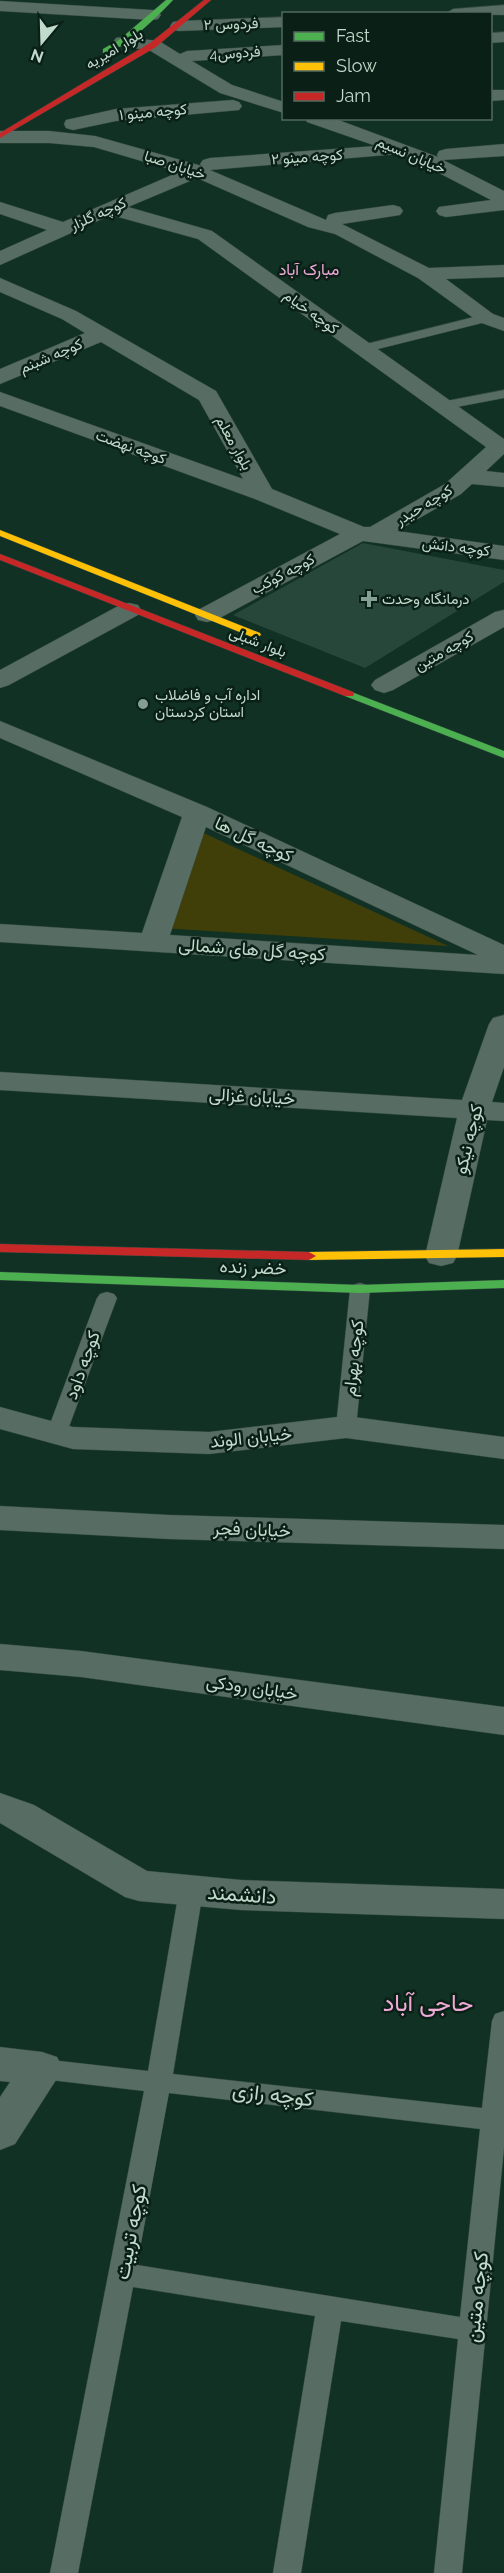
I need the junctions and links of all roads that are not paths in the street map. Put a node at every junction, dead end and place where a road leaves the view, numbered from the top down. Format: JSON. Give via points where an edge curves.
{"nodes":[{"id":1,"x":170,"y":0,"type":"edge"},
{"id":2,"x":208,"y":0,"type":"edge"},
{"id":3,"x":0,"y":6,"type":"edge"},
{"id":4,"x":504,"y":10,"type":"edge"},
{"id":5,"x":478,"y":12,"type":"edge"},
{"id":6,"x":152,"y":15,"type":"junction"},
{"id":7,"x":282,"y":22,"type":"edge"},
{"id":8,"x":179,"y":26,"type":"junction"},
{"id":9,"x":122,"y":42,"type":"junction"},
{"id":10,"x":153,"y":45,"type":"junction"},
{"id":11,"x":282,"y":50,"type":"edge"},
{"id":12,"x":187,"y":57,"type":"dead end"},
{"id":13,"x":91,"y":60,"type":"dead end"},
{"id":14,"x":233,"y":106,"type":"dead end"},
{"id":15,"x":282,"y":107,"type":"edge"},
{"id":16,"x":35,"y":115,"type":"junction"},
{"id":17,"x":320,"y":120,"type":"edge"},
{"id":18,"x":73,"y":124,"type":"junction"},
{"id":19,"x":0,"y":136,"type":"edge"},
{"id":20,"x":405,"y":150,"type":"junction"},
{"id":21,"x":504,"y":150,"type":"edge"},
{"id":22,"x":446,"y":155,"type":"dead end"},
{"id":23,"x":204,"y":167,"type":"junction"},
{"id":24,"x":504,"y":199,"type":"edge"},
{"id":25,"x":504,"y":204,"type":"edge"},
{"id":26,"x":0,"y":208,"type":"edge"},
{"id":27,"x":109,"y":208,"type":"junction"},
{"id":28,"x":393,"y":211,"type":"dead end"},
{"id":29,"x":446,"y":211,"type":"dead end"},
{"id":30,"x":338,"y":225,"type":"junction"},
{"id":31,"x":65,"y":229,"type":"junction"},
{"id":32,"x":0,"y":259,"type":"edge"},
{"id":33,"x":504,"y":271,"type":"edge"},
{"id":34,"x":425,"y":274,"type":"junction"},
{"id":35,"x":0,"y":284,"type":"edge"},
{"id":36,"x":0,"y":302,"type":"edge"},
{"id":37,"x":495,"y":322,"type":"edge"},
{"id":38,"x":102,"y":334,"type":"junction"},
{"id":39,"x":362,"y":349,"type":"junction"},
{"id":40,"x":0,"y":377,"type":"edge"},
{"id":41,"x":504,"y":394,"type":"edge"},
{"id":42,"x":0,"y":399,"type":"edge"},
{"id":43,"x":441,"y":406,"type":"junction"},
{"id":44,"x":500,"y":446,"type":"joint"},
{"id":45,"x":465,"y":476,"type":"junction"},
{"id":46,"x":504,"y":480,"type":"edge"},
{"id":47,"x":263,"y":494,"type":"junction"},
{"id":48,"x":0,"y":532,"type":"edge"},
{"id":49,"x":365,"y":535,"type":"junction"},
{"id":50,"x":504,"y":554,"type":"edge"},
{"id":51,"x":0,"y":557,"type":"edge"},
{"id":52,"x":129,"y":610,"type":"junction"},
{"id":53,"x":207,"y":615,"type":"junction"},
{"id":54,"x":504,"y":617,"type":"edge"},
{"id":55,"x":269,"y":640,"type":"dead end"},
{"id":56,"x":0,"y":680,"type":"edge"},
{"id":57,"x":387,"y":686,"type":"dead end"},
{"id":58,"x":3,"y":734,"type":"edge"},
{"id":59,"x":504,"y":755,"type":"edge"},
{"id":60,"x":197,"y":813,"type":"junction"},
{"id":61,"x":4,"y":941,"type":"edge"},
{"id":62,"x":153,"y":943,"type":"junction"},
{"id":63,"x":504,"y":957,"type":"edge"},
{"id":64,"x":504,"y":965,"type":"edge"},
{"id":65,"x":504,"y":1024,"type":"edge"},
{"id":66,"x":0,"y":1081,"type":"edge"},
{"id":67,"x":489,"y":1111,"type":"edge"},
{"id":68,"x":0,"y":1248,"type":"edge"},
{"id":69,"x":504,"y":1253,"type":"edge"},
{"id":70,"x":441,"y":1256,"type":"junction"},
{"id":71,"x":0,"y":1276,"type":"edge"},
{"id":72,"x":504,"y":1284,"type":"edge"},
{"id":73,"x":360,"y":1289,"type":"junction"},
{"id":74,"x":106,"y":1298,"type":"dead end"},
{"id":75,"x":0,"y":1418,"type":"edge"},
{"id":76,"x":346,"y":1427,"type":"junction"},
{"id":77,"x":57,"y":1432,"type":"junction"},
{"id":78,"x":504,"y":1448,"type":"edge"},
{"id":79,"x":0,"y":1518,"type":"edge"},
{"id":80,"x":504,"y":1537,"type":"edge"},
{"id":81,"x":0,"y":1657,"type":"edge"},
{"id":82,"x":504,"y":1721,"type":"edge"},
{"id":83,"x":0,"y":1808,"type":"edge"},
{"id":84,"x":191,"y":1891,"type":"junction"},
{"id":85,"x":504,"y":1904,"type":"edge"},
{"id":86,"x":504,"y":2021,"type":"edge"},
{"id":87,"x":0,"y":2064,"type":"edge"},
{"id":88,"x":42,"y":2068,"type":"junction"},
{"id":89,"x":159,"y":2081,"type":"junction"},
{"id":90,"x":499,"y":2120,"type":"edge"},
{"id":91,"x":0,"y":2132,"type":"edge"},
{"id":92,"x":122,"y":2274,"type":"junction"},
{"id":93,"x":330,"y":2308,"type":"junction"},
{"id":94,"x":472,"y":2330,"type":"junction"},
{"id":95,"x":64,"y":2573,"type":"edge"},
{"id":96,"x":286,"y":2573,"type":"edge"},
{"id":97,"x":448,"y":2573,"type":"edge"}],
"edges":[{"from":1,"to":6,"type":"street","name":"بلوار امیریه"},
{"from":2,"to":8,"type":"street","name":"بلوار امیریه"},
{"from":3,"to":6,"type":"street"},
{"from":4,"to":5,"type":"street"},
{"from":6,"to":9,"type":"street","name":"بلوار امیریه"},
{"from":7,"to":8,"type":"street","name":"فردوس ۲"},
{"from":8,"to":10,"type":"street","name":"بلوار امیریه"},
{"from":9,"to":10,"type":"street"},
{"from":9,"to":13,"type":"street","name":"بلوار امیریه"},
{"from":10,"to":15,"type":"street","via":[[226,89]]},
{"from":10,"to":16,"type":"street","name":"بلوار امیریه"},
{"from":11,"to":12,"type":"street","name":"فردوس4"},
{"from":14,"to":18,"type":"street","name":"کوچه مینو ۱","via":[[116,115]]},
{"from":16,"to":18,"type":"street","name":"خیابان صبا"},
{"from":16,"to":19,"type":"street","name":"بلوار امیریه"},
{"from":17,"to":20,"type":"street","name":"خیابان نسیم"},
{"from":18,"to":23,"type":"street","name":"خیابان صبا","via":[[157,144]]},
{"from":19,"to":23,"type":"street","name":"خیابان صبا","via":[[95,142]]},
{"from":20,"to":23,"type":"street","name":"کوچه مینو ۲"},
{"from":20,"to":24,"type":"street","name":"خیابان نسیم"},
{"from":21,"to":22,"type":"street"},
{"from":23,"to":27,"type":"street","name":"کوچه گلزار"},
{"from":23,"to":30,"type":"street","name":"خیابان صبا","via":[[315,223]]},
{"from":25,"to":29,"type":"street"},
{"from":26,"to":31,"type":"street"},
{"from":27,"to":31,"type":"street","name":"کوچه گلزار"},
{"from":27,"to":39,"type":"street","name":"کوچه خیام","via":[[205,235]]},
{"from":28,"to":30,"type":"street"},
{"from":30,"to":34,"type":"street","name":"خیابان صبا"},
{"from":31,"to":32,"type":"street","name":"کوچه گلزار"},
{"from":33,"to":34,"type":"street"},
{"from":34,"to":37,"type":"street","name":"خیابان صبا"},
{"from":35,"to":38,"type":"street","name":"بلوار معلم"},
{"from":36,"to":38,"type":"street","name":"بلوار معلم"},
{"from":37,"to":39,"type":"lane"},
{"from":38,"to":40,"type":"street","name":"کوچه شبنم"},
{"from":38,"to":47,"type":"street","name":"بلوار معلم","via":[[208,396]]},
{"from":39,"to":43,"type":"street","name":"کوچه خیام"},
{"from":41,"to":43,"type":"lane"},
{"from":42,"to":47,"type":"street","name":"کوچه نهضت"},
{"from":43,"to":44,"type":"street","name":"کوچه خیام"},
{"from":44,"to":45,"type":"street","name":"کوچه حیدر"},
{"from":45,"to":46,"type":"street"},
{"from":45,"to":49,"type":"street","name":"کوچه حیدر","via":[[453,489]]},
{"from":47,"to":49,"type":"street"},
{"from":48,"to":53,"type":"street","name":"بلوار شبلی"},
{"from":49,"to":50,"type":"street","name":"کوچه دانش"},
{"from":49,"to":53,"type":"street","name":"کوچه کوکب"},
{"from":51,"to":52,"type":"street","name":"بلوار شبلی"},
{"from":52,"to":56,"type":"street"},
{"from":52,"to":59,"type":"street","name":"بلوار شبلی"},
{"from":53,"to":55,"type":"street","name":"بلوار شبلی"},
{"from":54,"to":57,"type":"street","name":"کوچه متین"},
{"from":58,"to":60,"type":"street","name":"کوچه گل ها"},
{"from":60,"to":62,"type":"street"},
{"from":60,"to":63,"type":"street","name":"کوچه گل ها"},
{"from":61,"to":62,"type":"street","name":"کوچه گل های شمالی"},
{"from":62,"to":64,"type":"street","name":"کوچه گل های شمالی"},
{"from":65,"to":67,"type":"street","name":"کوچه نیکو"},
{"from":66,"to":67,"type":"street","name":"خیابان غزالی"},
{"from":67,"to":70,"type":"street","name":"کوچه نیکو"},
{"from":68,"to":70,"type":"street","name":"خضر زنده","via":[[165,1254]]},
{"from":69,"to":70,"type":"street","name":"خضر زنده"},
{"from":71,"to":73,"type":"street","name":"خضر زنده"},
{"from":72,"to":73,"type":"street","name":"خضر زنده"},
{"from":73,"to":76,"type":"lane","name":"کوچه بهرام"},
{"from":74,"to":77,"type":"lane","name":"کوچه داود"},
{"from":75,"to":77,"type":"street","name":"خیابان الوند"},
{"from":76,"to":77,"type":"street","name":"خیابان الوند","via":[[209,1443],[73,1438]]},
{"from":76,"to":78,"type":"street","name":"خیابان الوند"},
{"from":79,"to":80,"type":"street","name":"خیابان فجر"},
{"from":81,"to":82,"type":"street","name":"خیابان رودکی","via":[[81,1664]]},
{"from":83,"to":84,"type":"street","name":"دانشمند","via":[[20,1815],[139,1886]]},
{"from":84,"to":85,"type":"street","name":"دانشمند"},
{"from":84,"to":89,"type":"lane","name":"کوچه تربیت"},
{"from":86,"to":90,"type":"lane","name":"کوچه متین"},
{"from":87,"to":88,"type":"street"},
{"from":88,"to":89,"type":"lane","name":"کوچه رازی"},
{"from":88,"to":91,"type":"street"},
{"from":89,"to":90,"type":"lane","name":"کوچه رازی"},
{"from":89,"to":92,"type":"lane","name":"کوچه تربیت"},
{"from":90,"to":94,"type":"lane","name":"کوچه متین"},
{"from":92,"to":93,"type":"lane"},
{"from":92,"to":95,"type":"lane","name":"کوچه تربیت"},
{"from":93,"to":94,"type":"lane"},
{"from":93,"to":96,"type":"lane"},
{"from":94,"to":97,"type":"lane","name":"کوچه متین"}]}
